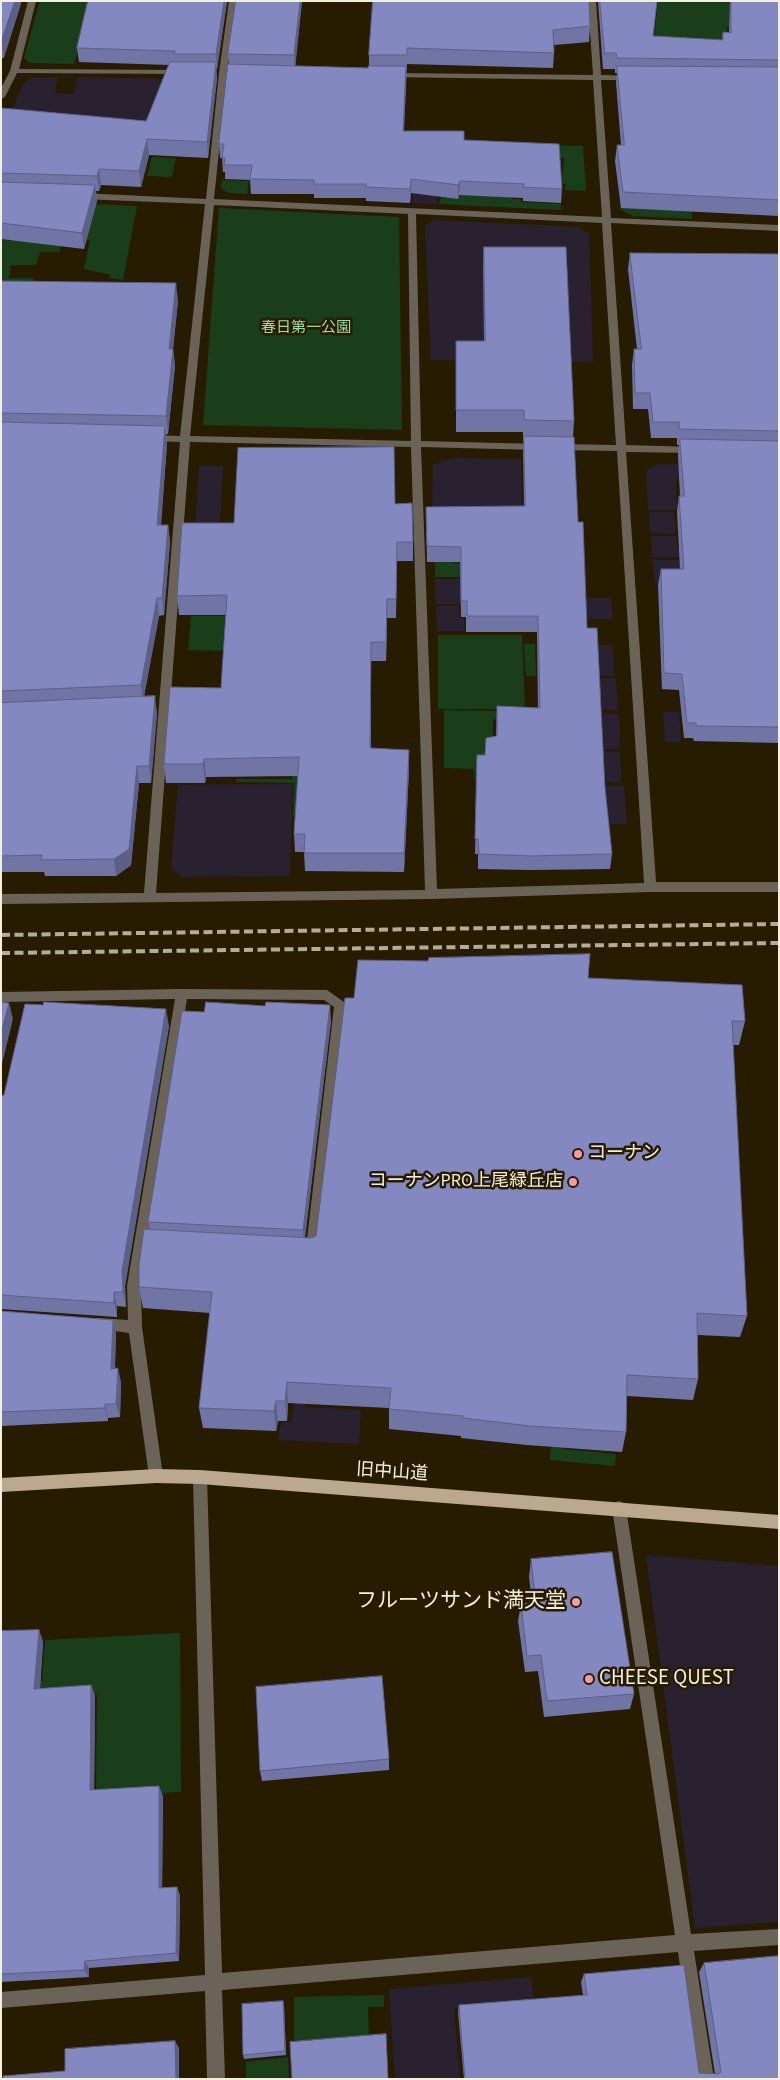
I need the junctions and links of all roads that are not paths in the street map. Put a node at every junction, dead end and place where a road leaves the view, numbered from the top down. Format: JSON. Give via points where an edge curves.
{"nodes":[{"id":1,"x":32,"y":1,"type":"edge"},
{"id":2,"x":233,"y":1,"type":"edge"},
{"id":3,"x":592,"y":5,"type":"edge"},
{"id":4,"x":583,"y":8,"type":"edge"},
{"id":5,"x":14,"y":71,"type":"junction"},
{"id":6,"x":193,"y":72,"type":"edge"},
{"id":7,"x":213,"y":73,"type":"edge"},
{"id":8,"x":223,"y":73,"type":"junction"},
{"id":9,"x":233,"y":73,"type":"edge"},
{"id":10,"x":381,"y":75,"type":"edge"},
{"id":11,"x":598,"y":77,"type":"junction"},
{"id":12,"x":646,"y":78,"type":"edge"},
{"id":13,"x":1,"y":97,"type":"edge"},
{"id":14,"x":71,"y":195,"type":"edge"},
{"id":15,"x":211,"y":200,"type":"junction"},
{"id":16,"x":412,"y":210,"type":"junction"},
{"id":17,"x":606,"y":221,"type":"junction"},
{"id":18,"x":779,"y":228,"type":"edge"},
{"id":19,"x":137,"y":438,"type":"edge"},
{"id":20,"x":185,"y":439,"type":"junction"},
{"id":21,"x":416,"y":443,"type":"junction"},
{"id":22,"x":621,"y":449,"type":"junction"},
{"id":23,"x":700,"y":451,"type":"edge"},
{"id":24,"x":650,"y":887,"type":"junction"},
{"id":25,"x":779,"y":887,"type":"edge"},
{"id":26,"x":431,"y":894,"type":"junction"},
{"id":27,"x":150,"y":897,"type":"junction"},
{"id":28,"x":1,"y":899,"type":"edge"},
{"id":29,"x":182,"y":994,"type":"junction"},
{"id":30,"x":1,"y":997,"type":"edge"},
{"id":31,"x":293,"y":1251,"type":"edge"},
{"id":32,"x":87,"y":1324,"type":"edge"},
{"id":33,"x":135,"y":1327,"type":"junction"},
{"id":34,"x":156,"y":1476,"type":"junction"},
{"id":35,"x":200,"y":1477,"type":"junction"},
{"id":36,"x":1,"y":1485,"type":"edge"},
{"id":37,"x":619,"y":1508,"type":"junction"},
{"id":38,"x":779,"y":1522,"type":"edge"},
{"id":39,"x":779,"y":1937,"type":"edge"},
{"id":40,"x":683,"y":1943,"type":"junction"},
{"id":41,"x":213,"y":1981,"type":"junction"},
{"id":42,"x":1,"y":2000,"type":"edge"},
{"id":43,"x":216,"y":2079,"type":"edge"},
{"id":44,"x":705,"y":2079,"type":"edge"}],
"edges":[{"from":1,"to":5,"type":"street"},
{"from":2,"to":8,"type":"street"},
{"from":3,"to":4,"type":"street"},
{"from":3,"to":11,"type":"street"},
{"from":5,"to":6,"type":"street"},
{"from":5,"to":13,"type":"street"},
{"from":7,"to":8,"type":"street"},
{"from":8,"to":9,"type":"street"},
{"from":8,"to":15,"type":"street"},
{"from":10,"to":11,"type":"street"},
{"from":11,"to":12,"type":"street"},
{"from":11,"to":17,"type":"street"},
{"from":14,"to":15,"type":"street"},
{"from":15,"to":16,"type":"street"},
{"from":15,"to":20,"type":"street"},
{"from":16,"to":17,"type":"street"},
{"from":16,"to":21,"type":"street"},
{"from":17,"to":18,"type":"street"},
{"from":17,"to":22,"type":"street"},
{"from":19,"to":20,"type":"street"},
{"from":20,"to":21,"type":"street"},
{"from":20,"to":27,"type":"street","via":[[159,707]]},
{"from":21,"to":22,"type":"street"},
{"from":21,"to":26,"type":"street"},
{"from":22,"to":23,"type":"street"},
{"from":22,"to":24,"type":"street"},
{"from":24,"to":25,"type":"street"},
{"from":24,"to":26,"type":"street"},
{"from":26,"to":27,"type":"street"},
{"from":27,"to":28,"type":"street"},
{"from":29,"to":30,"type":"street","via":[[25,1001]]},
{"from":29,"to":31,"type":"street","via":[[327,996],[340,1005],[312,1252]]},
{"from":29,"to":33,"type":"street","via":[[145,1243],[134,1286]]},
{"from":32,"to":33,"type":"street"},
{"from":33,"to":34,"type":"street"},
{"from":34,"to":35,"type":"main road","name":"旧中山道"},
{"from":34,"to":36,"type":"main road","name":"旧中山道"},
{"from":35,"to":37,"type":"main road","name":"旧中山道"},
{"from":35,"to":41,"type":"street"},
{"from":37,"to":38,"type":"main road","name":"旧中山道"},
{"from":37,"to":40,"type":"street"},
{"from":39,"to":40,"type":"street"},
{"from":40,"to":41,"type":"street"},
{"from":40,"to":44,"type":"street"},
{"from":41,"to":42,"type":"street"},
{"from":41,"to":43,"type":"street"}]}
